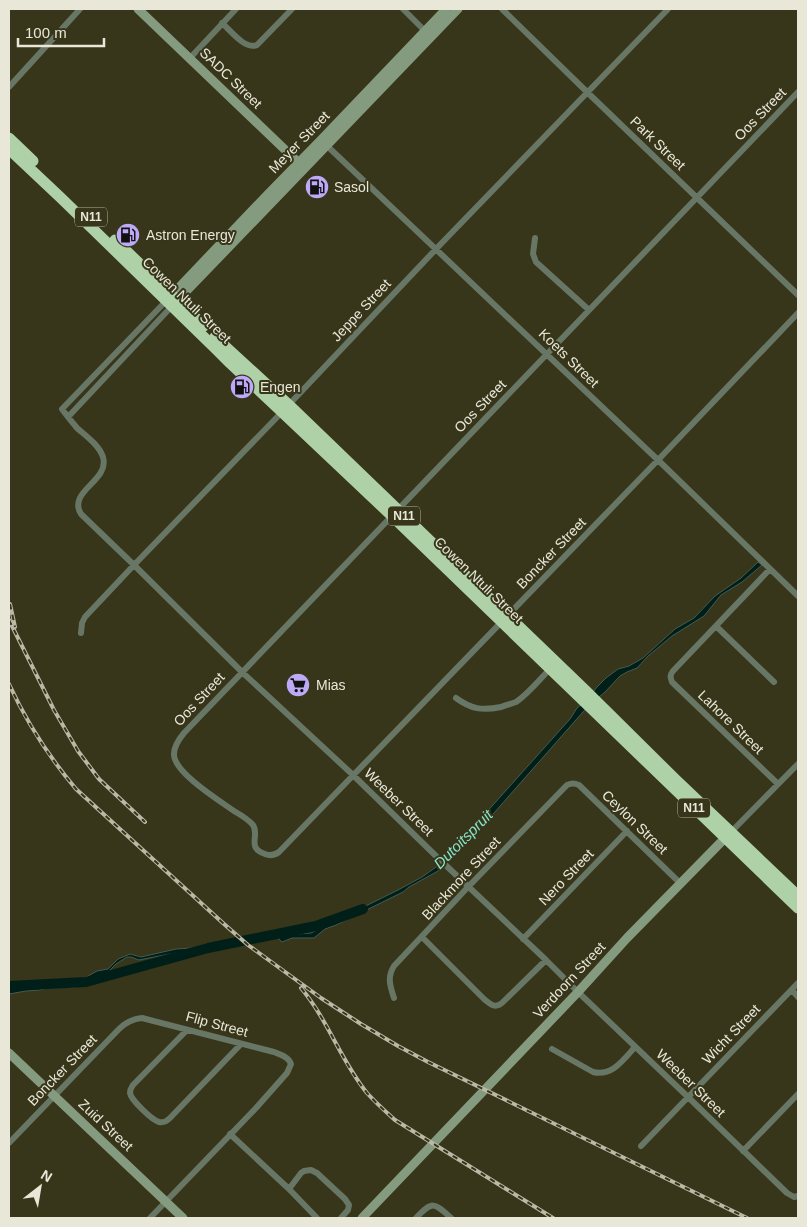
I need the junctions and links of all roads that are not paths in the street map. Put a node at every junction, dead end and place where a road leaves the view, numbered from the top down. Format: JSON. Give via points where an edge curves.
{"nodes":[{"id":1,"x":80,"y":9,"type":"edge"},
{"id":2,"x":138,"y":9,"type":"edge"},
{"id":3,"x":236,"y":9,"type":"edge"},
{"id":4,"x":292,"y":9,"type":"edge"},
{"id":5,"x":403,"y":9,"type":"edge"},
{"id":6,"x":446,"y":9,"type":"edge"},
{"id":7,"x":458,"y":9,"type":"edge"},
{"id":8,"x":502,"y":9,"type":"edge"},
{"id":9,"x":668,"y":9,"type":"edge"},
{"id":10,"x":222,"y":23,"type":"junction"},
{"id":11,"x":425,"y":31,"type":"junction"},
{"id":12,"x":190,"y":58,"type":"junction"},
{"id":13,"x":9,"y":87,"type":"edge"},
{"id":14,"x":587,"y":92,"type":"junction"},
{"id":15,"x":798,"y":92,"type":"edge"},
{"id":16,"x":9,"y":138,"type":"edge"},
{"id":17,"x":324,"y":143,"type":"junction"},
{"id":18,"x":9,"y":149,"type":"edge"},
{"id":19,"x":301,"y":165,"type":"junction"},
{"id":20,"x":697,"y":197,"type":"junction"},
{"id":21,"x":535,"y":238,"type":"dead end"},
{"id":22,"x":436,"y":249,"type":"junction"},
{"id":23,"x":798,"y":295,"type":"edge"},
{"id":24,"x":172,"y":301,"type":"junction"},
{"id":25,"x":589,"y":310,"type":"junction"},
{"id":26,"x":798,"y":313,"type":"edge"},
{"id":27,"x":547,"y":354,"type":"junction"},
{"id":28,"x":286,"y":408,"type":"junction"},
{"id":29,"x":62,"y":409,"type":"joint"},
{"id":30,"x":68,"y":418,"type":"junction"},
{"id":31,"x":658,"y":460,"type":"junction"},
{"id":32,"x":394,"y":513,"type":"junction"},
{"id":33,"x":134,"y":565,"type":"junction"},
{"id":34,"x":768,"y":567,"type":"junction"},
{"id":35,"x":798,"y":596,"type":"edge"},
{"id":36,"x":505,"y":619,"type":"junction"},
{"id":37,"x":716,"y":626,"type":"junction"},
{"id":38,"x":81,"y":633,"type":"dead end"},
{"id":39,"x":550,"y":669,"type":"junction"},
{"id":40,"x":242,"y":672,"type":"junction"},
{"id":41,"x":774,"y":682,"type":"dead end"},
{"id":42,"x":583,"y":695,"type":"junction"},
{"id":43,"x":456,"y":698,"type":"dead end"},
{"id":44,"x":798,"y":766,"type":"edge"},
{"id":45,"x":353,"y":775,"type":"junction"},
{"id":46,"x":570,"y":783,"type":"joint"},
{"id":47,"x":778,"y":784,"type":"junction"},
{"id":48,"x":627,"y":831,"type":"junction"},
{"id":49,"x":728,"y":835,"type":"junction"},
{"id":50,"x":279,"y":852,"type":"joint"},
{"id":51,"x":681,"y":884,"type":"junction"},
{"id":52,"x":468,"y":887,"type":"junction"},
{"id":53,"x":798,"y":896,"type":"edge"},
{"id":54,"x":798,"y":908,"type":"edge"},
{"id":55,"x":422,"y":937,"type":"junction"},
{"id":56,"x":523,"y":939,"type":"junction"},
{"id":57,"x":546,"y":960,"type":"junction"},
{"id":58,"x":798,"y":983,"type":"edge"},
{"id":59,"x":792,"y":990,"type":"junction"},
{"id":60,"x":578,"y":992,"type":"junction"},
{"id":61,"x":798,"y":997,"type":"edge"},
{"id":62,"x":394,"y":998,"type":"dead end"},
{"id":63,"x":135,"y":1018,"type":"joint"},
{"id":64,"x":187,"y":1030,"type":"junction"},
{"id":65,"x":241,"y":1044,"type":"junction"},
{"id":66,"x":636,"y":1047,"type":"junction"},
{"id":67,"x":552,"y":1049,"type":"dead end"},
{"id":68,"x":9,"y":1053,"type":"edge"},
{"id":69,"x":798,"y":1094,"type":"edge"},
{"id":70,"x":54,"y":1096,"type":"junction"},
{"id":71,"x":688,"y":1097,"type":"junction"},
{"id":72,"x":230,"y":1134,"type":"junction"},
{"id":73,"x":9,"y":1143,"type":"edge"},
{"id":74,"x":641,"y":1146,"type":"dead end"},
{"id":75,"x":744,"y":1151,"type":"junction"},
{"id":76,"x":288,"y":1189,"type":"junction"},
{"id":77,"x":796,"y":1197,"type":"edge"},
{"id":78,"x":166,"y":1201,"type":"junction"},
{"id":79,"x":150,"y":1218,"type":"edge"},
{"id":80,"x":183,"y":1218,"type":"edge"},
{"id":81,"x":317,"y":1218,"type":"edge"},
{"id":82,"x":340,"y":1218,"type":"edge"},
{"id":83,"x":362,"y":1218,"type":"edge"},
{"id":84,"x":416,"y":1218,"type":"edge"},
{"id":85,"x":450,"y":1218,"type":"edge"}],
"edges":[{"from":1,"to":13,"type":"street"},
{"from":2,"to":12,"type":"street","name":"SADC Street"},
{"from":3,"to":10,"type":"street"},
{"from":4,"to":10,"type":"street","via":[[254,46],[246,45]]},
{"from":5,"to":11,"type":"street"},
{"from":6,"to":11,"type":"street","name":"Meyer Street"},
{"from":7,"to":17,"type":"street"},
{"from":8,"to":14,"type":"street","name":"Park Street"},
{"from":9,"to":14,"type":"street","name":"Jeppe Street"},
{"from":10,"to":12,"type":"street"},
{"from":11,"to":17,"type":"street","name":"Meyer Street"},
{"from":12,"to":19,"type":"street","name":"SADC Street"},
{"from":14,"to":20,"type":"street","name":"Park Street"},
{"from":14,"to":22,"type":"street","name":"Jeppe Street"},
{"from":15,"to":20,"type":"street","name":"Oos Street"},
{"from":16,"to":24,"type":"highway","name":"Cowen Ntuli Street","number":"N11"},
{"from":17,"to":19,"type":"street","name":"Meyer Street"},
{"from":17,"to":22,"type":"street","name":"Koets Street"},
{"from":18,"to":24,"type":"highway","name":"Cowen Ntuli Street","number":"N11"},
{"from":19,"to":24,"type":"street","name":"Meyer Street","via":[[269,192]]},
{"from":20,"to":23,"type":"street","name":"Park Street"},
{"from":20,"to":25,"type":"street","name":"Oos Street"},
{"from":21,"to":25,"type":"street","via":[[533,254],[536,262]]},
{"from":22,"to":27,"type":"street","name":"Koets Street"},
{"from":22,"to":28,"type":"street","name":"Jeppe Street"},
{"from":24,"to":28,"type":"highway","name":"Cowen Ntuli Street","number":"N11"},
{"from":24,"to":29,"type":"street","name":"Meyer Street"},
{"from":24,"to":30,"type":"street","name":"Meyer Street"},
{"from":25,"to":27,"type":"street","name":"Oos Street"},
{"from":26,"to":31,"type":"street","name":"Boncker Street"},
{"from":27,"to":31,"type":"street","name":"Koets Street"},
{"from":27,"to":32,"type":"street","name":"Oos Street"},
{"from":28,"to":32,"type":"highway","name":"Cowen Ntuli Street","number":"N11"},
{"from":28,"to":33,"type":"street","name":"Jeppe Street"},
{"from":29,"to":30,"type":"street","name":"Weeber Street"},
{"from":30,"to":33,"type":"street","name":"Weeber Street","via":[[99,450],[104,460],[101,473],[81,495],[78,510]]},
{"from":31,"to":34,"type":"street","name":"Koets Street"},
{"from":31,"to":36,"type":"street","name":"Boncker Street"},
{"from":32,"to":36,"type":"highway","name":"Cowen Ntuli Street","number":"N11"},
{"from":32,"to":40,"type":"street","name":"Oos Street"},
{"from":33,"to":38,"type":"street","name":"Jeppe Street","via":[[85,617]]},
{"from":33,"to":40,"type":"street","name":"Weeber Street"},
{"from":34,"to":35,"type":"street","name":"Koets Street"},
{"from":34,"to":37,"type":"street"},
{"from":36,"to":39,"type":"highway","name":"Cowen Ntuli Street","number":"N11"},
{"from":36,"to":42,"type":"highway","name":"Cowen Ntuli Street","number":"N11"},
{"from":36,"to":45,"type":"street","name":"Boncker Street"},
{"from":37,"to":41,"type":"street"},
{"from":37,"to":47,"type":"street","name":"Lahore Street","via":[[673,670],[670,678]]},
{"from":39,"to":42,"type":"highway","name":"Cowen Ntuli Street","number":"N11"},
{"from":39,"to":43,"type":"street","via":[[516,702],[480,710]]},
{"from":40,"to":45,"type":"street","name":"Weeber Street"},
{"from":40,"to":50,"type":"street","name":"Oos Street","via":[[180,738],[174,760],[188,777],[252,824],[257,850],[266,855]]},
{"from":42,"to":49,"type":"highway","name":"Cowen Ntuli Street","number":"N11","via":[[677,781]]},
{"from":44,"to":47,"type":"street","name":"Verdoorn Street"},
{"from":45,"to":50,"type":"street","name":"Boncker Street"},
{"from":45,"to":52,"type":"street","name":"Weeber Street"},
{"from":46,"to":48,"type":"street","name":"Ceylon Street","via":[[579,785]]},
{"from":46,"to":52,"type":"street","name":"Blackmore Street"},
{"from":47,"to":49,"type":"street","name":"Verdoorn Street"},
{"from":48,"to":51,"type":"street","name":"Ceylon Street"},
{"from":48,"to":56,"type":"street","name":"Nero Street"},
{"from":49,"to":51,"type":"street","name":"Verdoorn Street"},
{"from":49,"to":53,"type":"highway","name":"Cowen Ntuli Street","number":"N11"},
{"from":49,"to":54,"type":"highway","name":"Cowen Ntuli Street","number":"N11"},
{"from":51,"to":60,"type":"street","name":"Verdoorn Street"},
{"from":52,"to":55,"type":"street","name":"Blackmore Street"},
{"from":52,"to":56,"type":"street","name":"Weeber Street"},
{"from":55,"to":57,"type":"street","via":[[493,1006],[504,1002]]},
{"from":55,"to":62,"type":"street","name":"Blackmore Street","via":[[389,974]]},
{"from":56,"to":57,"type":"street","name":"Weeber Street"},
{"from":57,"to":60,"type":"street","name":"Weeber Street"},
{"from":58,"to":59,"type":"street","name":"Wicht Street"},
{"from":59,"to":61,"type":"street"},
{"from":59,"to":71,"type":"street","name":"Wicht Street"},
{"from":60,"to":66,"type":"street","name":"Weeber Street"},
{"from":60,"to":83,"type":"street","name":"Verdoorn Street"},
{"from":63,"to":64,"type":"street","name":"Flip Street"},
{"from":63,"to":70,"type":"street","name":"Boncker Street","via":[[124,1024]]},
{"from":64,"to":65,"type":"street","name":"Flip Street"},
{"from":64,"to":65,"type":"street","via":[[131,1089],[133,1100],[158,1122],[170,1118]]},
{"from":65,"to":72,"type":"street","name":"Flip Street","via":[[281,1055],[291,1064]]},
{"from":66,"to":67,"type":"street","via":[[613,1069],[600,1074]]},
{"from":66,"to":71,"type":"street","name":"Weeber Street"},
{"from":68,"to":70,"type":"street","name":"Zuid Street"},
{"from":69,"to":75,"type":"street"},
{"from":70,"to":73,"type":"street","name":"Boncker Street"},
{"from":70,"to":78,"type":"street","name":"Zuid Street"},
{"from":71,"to":74,"type":"street","name":"Wicht Street"},
{"from":71,"to":75,"type":"street","name":"Weeber Street"},
{"from":72,"to":76,"type":"street"},
{"from":72,"to":78,"type":"street"},
{"from":75,"to":77,"type":"street","name":"Weeber Street","via":[[787,1193]]},
{"from":76,"to":81,"type":"street"},
{"from":76,"to":82,"type":"street","via":[[301,1173],[308,1170],[316,1172],[349,1205]]},
{"from":78,"to":79,"type":"street"},
{"from":78,"to":80,"type":"street","name":"Zuid Street"},
{"from":84,"to":85,"type":"street","via":[[432,1205]]}]}
